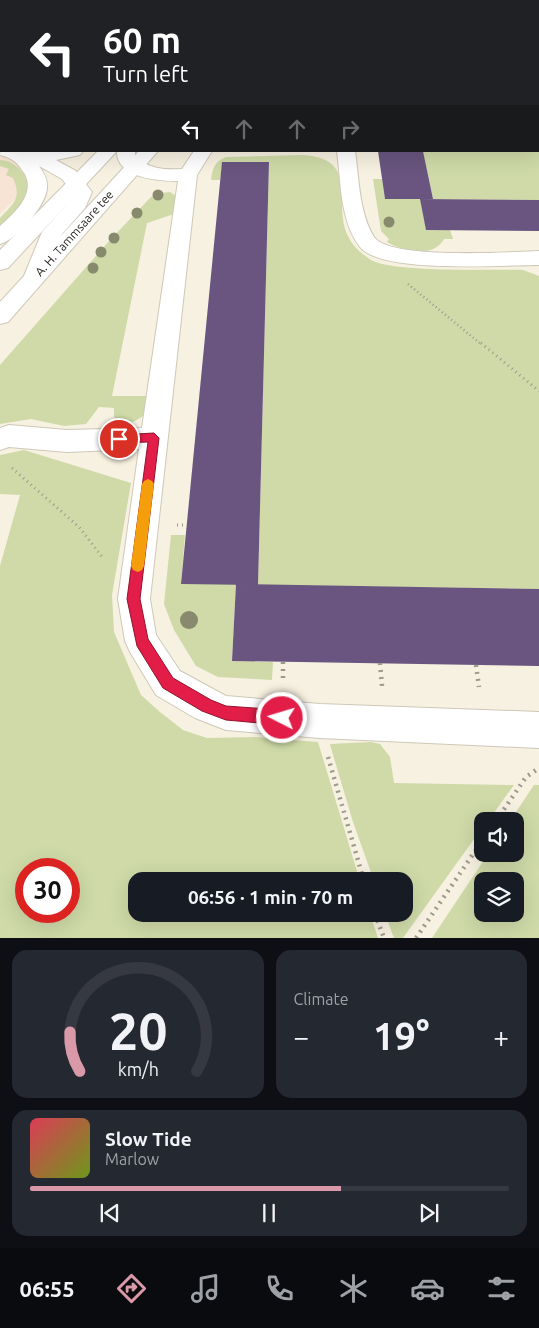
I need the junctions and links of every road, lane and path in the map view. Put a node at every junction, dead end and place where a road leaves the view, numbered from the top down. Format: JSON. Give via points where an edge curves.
{"nodes":[{"id":1,"x":6,"y":152,"type":"edge"},
{"id":2,"x":68,"y":152,"type":"edge"},
{"id":3,"x":107,"y":152,"type":"edge"},
{"id":4,"x":147,"y":152,"type":"edge"},
{"id":5,"x":202,"y":152,"type":"edge"},
{"id":6,"x":346,"y":152,"type":"edge"},
{"id":7,"x":131,"y":159,"type":"edge"},
{"id":8,"x":188,"y":175,"type":"junction"},
{"id":9,"x":78,"y":182,"type":"junction"},
{"id":10,"x":0,"y":238,"type":"edge"},
{"id":11,"x":539,"y":258,"type":"edge"},
{"id":12,"x":0,"y":263,"type":"edge"},
{"id":13,"x":35,"y":276,"type":"junction"},
{"id":14,"x":404,"y":280,"type":"dead end"},
{"id":15,"x":0,"y":316,"type":"edge"},
{"id":16,"x":539,"y":391,"type":"edge"},
{"id":17,"x":154,"y":438,"type":"junction"},
{"id":18,"x":0,"y":439,"type":"edge"},
{"id":19,"x":7,"y":464,"type":"dead end"},
{"id":20,"x":134,"y":599,"type":"junction"},
{"id":21,"x":283,"y":662,"type":"dead end"},
{"id":22,"x":380,"y":663,"type":"dead end"},
{"id":23,"x":476,"y":665,"type":"dead end"},
{"id":24,"x":283,"y":684,"type":"dead end"},
{"id":25,"x":382,"y":686,"type":"dead end"},
{"id":26,"x":479,"y":688,"type":"dead end"},
{"id":27,"x":320,"y":721,"type":"junction"},
{"id":28,"x":539,"y":730,"type":"edge"},
{"id":29,"x":539,"y":768,"type":"edge"},
{"id":30,"x":502,"y":812,"type":"edge"},
{"id":31,"x":474,"y":853,"type":"edge"},
{"id":32,"x":361,"y":872,"type":"edge"},
{"id":33,"x":378,"y":922,"type":"edge"},
{"id":34,"x":384,"y":938,"type":"edge"},
{"id":35,"x":416,"y":938,"type":"edge"}],
"edges":[{"from":1,"to":2,"type":"street","via":[[45,156]]},
{"from":1,"to":9,"type":"street","via":[[49,165]]},
{"from":1,"to":10,"type":"street","via":[[35,174],[37,188],[28,209]]},
{"from":3,"to":9,"type":"street"},
{"from":4,"to":7,"type":"street","name":"A. H. Tammsaare tee"},
{"from":5,"to":8,"type":"street"},
{"from":6,"to":11,"type":"street","via":[[356,214],[364,237],[374,249],[399,256],[430,258]]},
{"from":7,"to":8,"type":"street","via":[[142,171],[158,176]]},
{"from":7,"to":13,"type":"street","name":"A. H. Tammsaare tee"},
{"from":8,"to":17,"type":"street"},
{"from":9,"to":12,"type":"street"},
{"from":9,"to":13,"type":"street","via":[[82,192],[78,204],[52,232]]},
{"from":13,"to":15,"type":"street","name":"A. H. Tammsaare tee"},
{"from":14,"to":16,"type":"path"},
{"from":17,"to":18,"type":"street","via":[[67,441],[10,436]]},
{"from":17,"to":20,"type":"street"},
{"from":19,"to":20,"type":"path","via":[[79,527]]},
{"from":20,"to":27,"type":"street","via":[[142,641],[168,683],[207,706],[226,713]]},
{"from":21,"to":24,"type":"path"},
{"from":22,"to":25,"type":"path"},
{"from":23,"to":26,"type":"path"},
{"from":27,"to":28,"type":"street"},
{"from":27,"to":32,"type":"path"},
{"from":29,"to":30,"type":"path","via":[[526,777]]},
{"from":31,"to":35,"type":"path"},
{"from":33,"to":34,"type":"path"}]}
